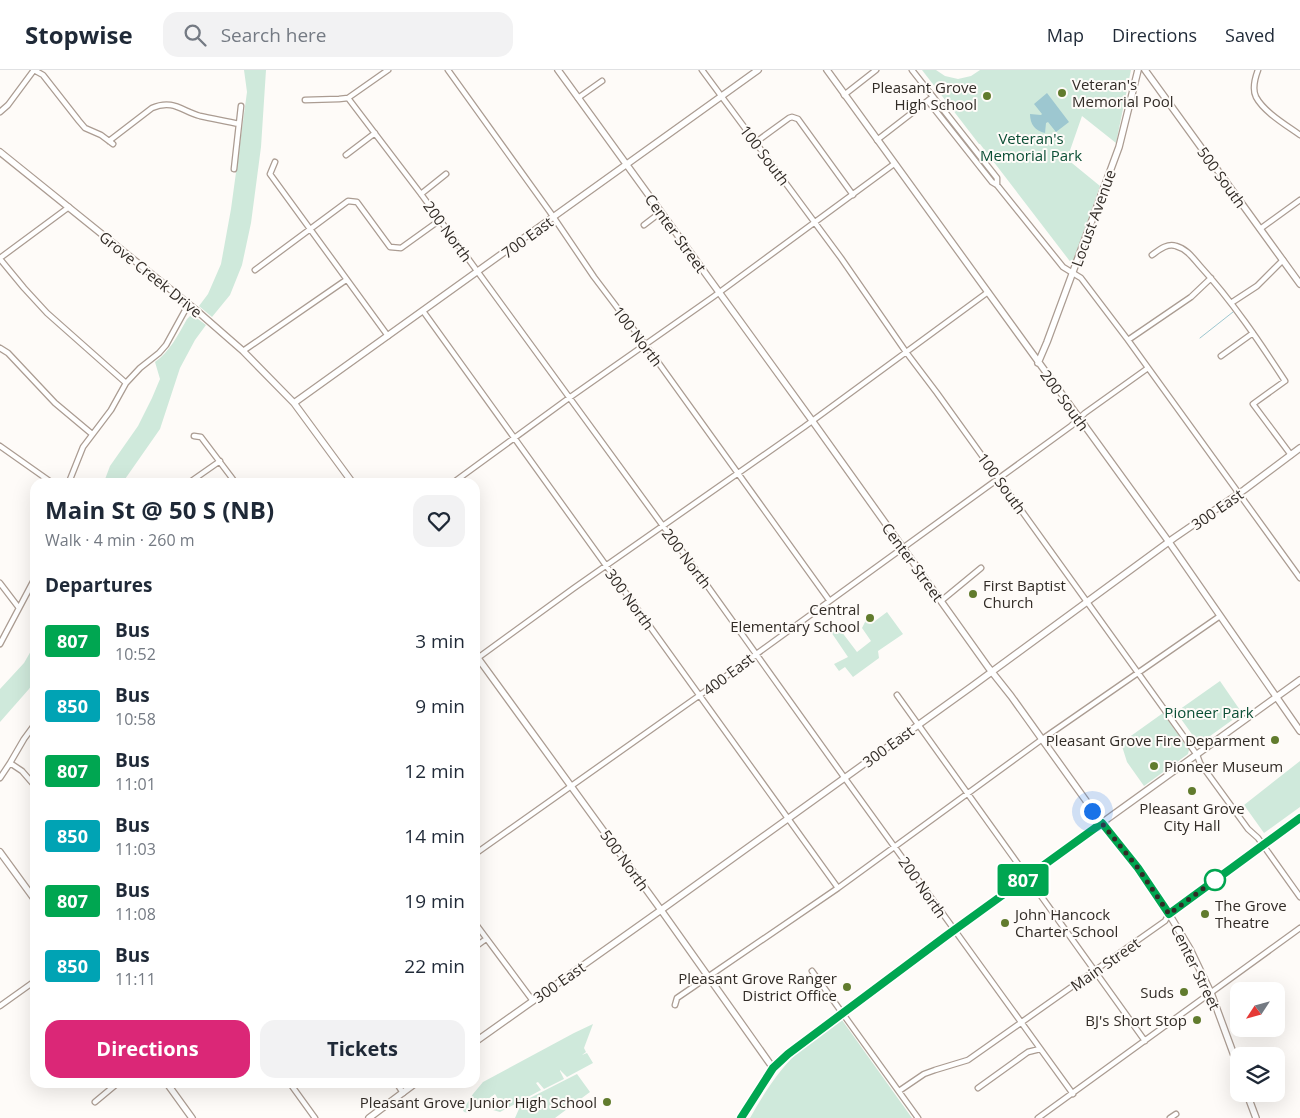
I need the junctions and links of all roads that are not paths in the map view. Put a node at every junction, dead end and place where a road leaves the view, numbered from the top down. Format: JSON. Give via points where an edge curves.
{"nodes":[{"id":1,"x":34,"y":70,"type":"edge"},
{"id":2,"x":388,"y":70,"type":"edge"},
{"id":3,"x":448,"y":70,"type":"edge"},
{"id":4,"x":558,"y":70,"type":"edge"},
{"id":5,"x":702,"y":70,"type":"edge"},
{"id":6,"x":758,"y":70,"type":"edge"},
{"id":7,"x":827,"y":70,"type":"edge"},
{"id":8,"x":876,"y":70,"type":"edge"},
{"id":9,"x":912,"y":70,"type":"edge"},
{"id":10,"x":1138,"y":70,"type":"edge"},
{"id":11,"x":1145,"y":70,"type":"edge"},
{"id":12,"x":1258,"y":70,"type":"edge"},
{"id":13,"x":602,"y":81,"type":"dead end"},
{"id":14,"x":844,"y":95,"type":"junction"},
{"id":15,"x":722,"y":96,"type":"junction"},
{"id":16,"x":933,"y":97,"type":"junction"},
{"id":17,"x":348,"y":98,"type":"junction"},
{"id":18,"x":578,"y":98,"type":"junction"},
{"id":19,"x":305,"y":100,"type":"dead end"},
{"id":20,"x":928,"y":101,"type":"junction"},
{"id":21,"x":241,"y":106,"type":"dead end"},
{"id":22,"x":0,"y":112,"type":"edge"},
{"id":23,"x":239,"y":124,"type":"junction"},
{"id":24,"x":375,"y":133,"type":"junction"},
{"id":25,"x":1300,"y":135,"type":"edge"},
{"id":26,"x":877,"y":140,"type":"junction"},
{"id":27,"x":756,"y":142,"type":"junction"},
{"id":28,"x":0,"y":152,"type":"edge"},
{"id":29,"x":346,"y":155,"type":"dead end"},
{"id":30,"x":275,"y":162,"type":"dead end"},
{"id":31,"x":626,"y":164,"type":"junction"},
{"id":32,"x":894,"y":164,"type":"junction"},
{"id":33,"x":234,"y":169,"type":"dead end"},
{"id":34,"x":446,"y":174,"type":"dead end"},
{"id":35,"x":997,"y":185,"type":"junction"},
{"id":36,"x":421,"y":194,"type":"junction"},
{"id":37,"x":853,"y":195,"type":"junction"},
{"id":38,"x":1300,"y":200,"type":"edge"},
{"id":39,"x":69,"y":207,"type":"junction"},
{"id":40,"x":661,"y":212,"type":"junction"},
{"id":41,"x":554,"y":218,"type":"junction"},
{"id":42,"x":440,"y":220,"type":"junction"},
{"id":43,"x":815,"y":222,"type":"junction"},
{"id":44,"x":644,"y":225,"type":"dead end"},
{"id":45,"x":309,"y":229,"type":"junction"},
{"id":46,"x":1260,"y":229,"type":"junction"},
{"id":47,"x":1152,"y":255,"type":"dead end"},
{"id":48,"x":0,"y":259,"type":"edge"},
{"id":49,"x":1283,"y":260,"type":"junction"},
{"id":50,"x":255,"y":270,"type":"dead end"},
{"id":51,"x":478,"y":272,"type":"junction"},
{"id":52,"x":1073,"y":274,"type":"junction"},
{"id":53,"x":1297,"y":275,"type":"edge"},
{"id":54,"x":1211,"y":278,"type":"junction"},
{"id":55,"x":346,"y":280,"type":"junction"},
{"id":56,"x":1300,"y":284,"type":"edge"},
{"id":57,"x":719,"y":292,"type":"junction"},
{"id":58,"x":988,"y":292,"type":"junction"},
{"id":59,"x":1231,"y":303,"type":"junction"},
{"id":60,"x":188,"y":305,"type":"junction"},
{"id":61,"x":423,"y":311,"type":"junction"},
{"id":62,"x":1253,"y":333,"type":"junction"},
{"id":63,"x":388,"y":336,"type":"junction"},
{"id":64,"x":1128,"y":340,"type":"junction"},
{"id":65,"x":645,"y":345,"type":"junction"},
{"id":66,"x":0,"y":348,"type":"edge"},
{"id":67,"x":243,"y":351,"type":"junction"},
{"id":68,"x":906,"y":352,"type":"junction"},
{"id":69,"x":1221,"y":356,"type":"dead end"},
{"id":70,"x":1038,"y":363,"type":"junction"},
{"id":71,"x":1148,"y":368,"type":"junction"},
{"id":72,"x":126,"y":383,"type":"junction"},
{"id":73,"x":570,"y":398,"type":"junction"},
{"id":74,"x":294,"y":403,"type":"junction"},
{"id":75,"x":1079,"y":418,"type":"junction"},
{"id":76,"x":812,"y":421,"type":"junction"},
{"id":77,"x":92,"y":434,"type":"junction"},
{"id":78,"x":194,"y":436,"type":"dead end"},
{"id":79,"x":514,"y":439,"type":"junction"},
{"id":80,"x":0,"y":446,"type":"edge"},
{"id":81,"x":1300,"y":448,"type":"edge"},
{"id":82,"x":1291,"y":455,"type":"junction"},
{"id":83,"x":220,"y":461,"type":"junction"},
{"id":84,"x":738,"y":473,"type":"junction"},
{"id":85,"x":45,"y":478,"type":"edge"},
{"id":86,"x":70,"y":478,"type":"edge"},
{"id":87,"x":196,"y":478,"type":"edge"},
{"id":88,"x":232,"y":478,"type":"edge"},
{"id":89,"x":349,"y":478,"type":"edge"},
{"id":90,"x":460,"y":478,"type":"edge"},
{"id":91,"x":999,"y":478,"type":"junction"},
{"id":92,"x":1239,"y":494,"type":"junction"},
{"id":93,"x":663,"y":526,"type":"junction"},
{"id":94,"x":1169,"y":542,"type":"junction"},
{"id":95,"x":903,"y":548,"type":"junction"},
{"id":96,"x":606,"y":567,"type":"junction"},
{"id":97,"x":981,"y":568,"type":"dead end"},
{"id":98,"x":1300,"y":578,"type":"edge"},
{"id":99,"x":0,"y":583,"type":"edge"},
{"id":100,"x":30,"y":587,"type":"edge"},
{"id":101,"x":829,"y":600,"type":"junction"},
{"id":102,"x":941,"y":601,"type":"junction"},
{"id":103,"x":1088,"y":602,"type":"junction"},
{"id":104,"x":19,"y":608,"type":"junction"},
{"id":105,"x":1220,"y":616,"type":"junction"},
{"id":106,"x":0,"y":644,"type":"edge"},
{"id":107,"x":756,"y":653,"type":"junction"},
{"id":108,"x":480,"y":654,"type":"edge"},
{"id":109,"x":480,"y":662,"type":"edge"},
{"id":110,"x":992,"y":671,"type":"junction"},
{"id":111,"x":1138,"y":672,"type":"junction"},
{"id":112,"x":1300,"y":680,"type":"edge"},
{"id":113,"x":700,"y":695,"type":"junction"},
{"id":114,"x":897,"y":695,"type":"dead end"},
{"id":115,"x":1276,"y":697,"type":"junction"},
{"id":116,"x":918,"y":724,"type":"junction"},
{"id":117,"x":30,"y":731,"type":"edge"},
{"id":118,"x":1300,"y":731,"type":"edge"},
{"id":119,"x":1041,"y":740,"type":"junction"},
{"id":120,"x":1197,"y":755,"type":"junction"},
{"id":121,"x":10,"y":764,"type":"junction"},
{"id":122,"x":844,"y":777,"type":"junction"},
{"id":123,"x":0,"y":778,"type":"edge"},
{"id":124,"x":30,"y":781,"type":"edge"},
{"id":125,"x":571,"y":786,"type":"junction"},
{"id":126,"x":968,"y":792,"type":"junction"},
{"id":127,"x":788,"y":818,"type":"junction"},
{"id":128,"x":1300,"y":818,"type":"edge"},
{"id":129,"x":1102,"y":823,"type":"junction"},
{"id":130,"x":1263,"y":845,"type":"junction"},
{"id":131,"x":894,"y":847,"type":"junction"},
{"id":132,"x":480,"y":850,"type":"edge"},
{"id":133,"x":0,"y":852,"type":"edge"},
{"id":134,"x":1027,"y":877,"type":"junction"},
{"id":135,"x":838,"y":888,"type":"junction"},
{"id":136,"x":30,"y":893,"type":"edge"},
{"id":137,"x":1300,"y":897,"type":"edge"},
{"id":138,"x":661,"y":910,"type":"junction"},
{"id":139,"x":1169,"y":914,"type":"junction"},
{"id":140,"x":1300,"y":928,"type":"edge"},
{"id":141,"x":480,"y":930,"type":"edge"},
{"id":142,"x":954,"y":930,"type":"junction"},
{"id":143,"x":486,"y":939,"type":"junction"},
{"id":144,"x":480,"y":943,"type":"edge"},
{"id":145,"x":812,"y":971,"type":"dead end"},
{"id":146,"x":1095,"y":971,"type":"junction"},
{"id":147,"x":708,"y":977,"type":"junction"},
{"id":148,"x":30,"y":985,"type":"edge"},
{"id":149,"x":1211,"y":993,"type":"junction"},
{"id":150,"x":533,"y":1001,"type":"junction"},
{"id":151,"x":675,"y":1005,"type":"dead end"},
{"id":152,"x":0,"y":1006,"type":"edge"},
{"id":153,"x":842,"y":1012,"type":"junction"},
{"id":154,"x":1021,"y":1022,"type":"junction"},
{"id":155,"x":480,"y":1038,"type":"edge"},
{"id":156,"x":1146,"y":1041,"type":"junction"},
{"id":157,"x":1231,"y":1047,"type":"edge"},
{"id":158,"x":1040,"y":1049,"type":"junction"},
{"id":159,"x":773,"y":1068,"type":"junction"},
{"id":160,"x":112,"y":1088,"type":"edge"},
{"id":161,"x":170,"y":1088,"type":"edge"},
{"id":162,"x":293,"y":1088,"type":"edge"},
{"id":163,"x":400,"y":1088,"type":"edge"},
{"id":164,"x":409,"y":1088,"type":"edge"},
{"id":165,"x":978,"y":1088,"type":"dead end"},
{"id":166,"x":899,"y":1091,"type":"junction"},
{"id":167,"x":403,"y":1093,"type":"junction"},
{"id":168,"x":1073,"y":1094,"type":"junction"},
{"id":169,"x":95,"y":1102,"type":"dead end"},
{"id":170,"x":1249,"y":1102,"type":"edge"},
{"id":171,"x":1176,"y":1114,"type":"dead end"},
{"id":172,"x":1254,"y":1117,"type":"edge"},
{"id":173,"x":192,"y":1118,"type":"edge"},
{"id":174,"x":315,"y":1118,"type":"edge"},
{"id":175,"x":369,"y":1118,"type":"edge"},
{"id":176,"x":742,"y":1118,"type":"edge"},
{"id":177,"x":918,"y":1118,"type":"edge"},
{"id":178,"x":1038,"y":1118,"type":"edge"},
{"id":179,"x":1170,"y":1118,"type":"edge"}],
"edges":[{"from":1,"to":22,"type":"street"},
{"from":1,"to":23,"type":"street","via":[[43,75],[85,128],[111,142],[152,108],[166,104]]},
{"from":2,"to":17,"type":"street"},
{"from":3,"to":41,"type":"street","name":"100 North"},
{"from":4,"to":18,"type":"street","name":"Center Street"},
{"from":5,"to":15,"type":"street","name":"100 South"},
{"from":6,"to":15,"type":"street","name":"700 East"},
{"from":7,"to":14,"type":"street","name":"200 South"},
{"from":8,"to":14,"type":"street"},
{"from":9,"to":16,"type":"street"},
{"from":10,"to":52,"type":"street","name":"Locust Avenue","via":[[1119,147]]},
{"from":11,"to":46,"type":"street","name":"500 South"},
{"from":12,"to":25,"type":"street","via":[[1254,80],[1255,95],[1268,111]]},
{"from":13,"to":18,"type":"street"},
{"from":14,"to":26,"type":"street","name":"200 South"},
{"from":15,"to":27,"type":"street","name":"100 South"},
{"from":15,"to":31,"type":"street","name":"700 East"},
{"from":16,"to":20,"type":"street"},
{"from":16,"to":35,"type":"street","via":[[997,178]]},
{"from":17,"to":19,"type":"street"},
{"from":17,"to":24,"type":"street","name":"200 North"},
{"from":18,"to":31,"type":"street","name":"Center Street"},
{"from":20,"to":26,"type":"street"},
{"from":20,"to":35,"type":"street"},
{"from":21,"to":23,"type":"street"},
{"from":23,"to":33,"type":"street"},
{"from":24,"to":29,"type":"street"},
{"from":24,"to":36,"type":"street","name":"200 North"},
{"from":26,"to":32,"type":"street","name":"200 South"},
{"from":27,"to":37,"type":"street","via":[[790,118],[798,119]]},
{"from":27,"to":43,"type":"street","name":"100 South"},
{"from":28,"to":39,"type":"street","name":"Grove Creek Drive"},
{"from":30,"to":45,"type":"street","via":[[270,174]]},
{"from":31,"to":40,"type":"street","name":"Center Street"},
{"from":31,"to":41,"type":"street","name":"700 East"},
{"from":32,"to":37,"type":"street"},
{"from":32,"to":58,"type":"street","name":"200 South"},
{"from":34,"to":36,"type":"street"},
{"from":35,"to":52,"type":"street","via":[[1063,267]]},
{"from":36,"to":42,"type":"street","name":"200 North"},
{"from":37,"to":43,"type":"street"},
{"from":38,"to":46,"type":"street"},
{"from":39,"to":48,"type":"street"},
{"from":39,"to":60,"type":"street","name":"Grove Creek Drive"},
{"from":40,"to":44,"type":"street"},
{"from":40,"to":57,"type":"street","name":"Center Street"},
{"from":41,"to":51,"type":"street","name":"700 East"},
{"from":41,"to":65,"type":"street","name":"100 North"},
{"from":42,"to":45,"type":"street","via":[[401,248],[390,247],[358,202],[348,201]]},
{"from":42,"to":51,"type":"street","name":"200 North"},
{"from":43,"to":57,"type":"street"},
{"from":43,"to":68,"type":"street","name":"100 South"},
{"from":45,"to":50,"type":"street"},
{"from":45,"to":55,"type":"street"},
{"from":46,"to":49,"type":"street","name":"500 South"},
{"from":47,"to":54,"type":"street","via":[[1162,247],[1174,245],[1185,250]]},
{"from":48,"to":72,"type":"street","via":[[47,313]]},
{"from":49,"to":53,"type":"street","name":"500 South"},
{"from":49,"to":59,"type":"street","via":[[1257,286]]},
{"from":51,"to":61,"type":"street","name":"700 East"},
{"from":51,"to":73,"type":"street","name":"200 North"},
{"from":52,"to":64,"type":"street","via":[[1081,278]]},
{"from":52,"to":70,"type":"street","name":"Locust Avenue"},
{"from":53,"to":56,"type":"street","name":"500 South"},
{"from":54,"to":59,"type":"street"},
{"from":54,"to":64,"type":"street"},
{"from":55,"to":63,"type":"street"},
{"from":55,"to":67,"type":"street"},
{"from":57,"to":65,"type":"street"},
{"from":57,"to":76,"type":"street","name":"Center Street"},
{"from":58,"to":68,"type":"street"},
{"from":58,"to":70,"type":"street","name":"200 South"},
{"from":59,"to":62,"type":"street"},
{"from":60,"to":67,"type":"street","name":"Grove Creek Drive"},
{"from":60,"to":72,"type":"street","via":[[166,345]]},
{"from":61,"to":63,"type":"street","name":"700 East"},
{"from":61,"to":79,"type":"street","name":"300 North"},
{"from":62,"to":69,"type":"street"},
{"from":62,"to":82,"type":"street","via":[[1285,381],[1253,404]]},
{"from":63,"to":74,"type":"street","name":"700 East"},
{"from":64,"to":71,"type":"street"},
{"from":65,"to":73,"type":"street"},
{"from":65,"to":84,"type":"street","name":"100 North"},
{"from":66,"to":77,"type":"street","via":[[55,403]]},
{"from":67,"to":74,"type":"street","name":"Grove Creek Drive"},
{"from":68,"to":76,"type":"street"},
{"from":68,"to":91,"type":"street","name":"100 South"},
{"from":70,"to":75,"type":"street","name":"200 South"},
{"from":71,"to":75,"type":"street","name":"400 East"},
{"from":71,"to":92,"type":"street"},
{"from":72,"to":77,"type":"street"},
{"from":73,"to":79,"type":"street"},
{"from":73,"to":93,"type":"street","name":"200 North"},
{"from":74,"to":89,"type":"street"},
{"from":75,"to":91,"type":"street","name":"400 East"},
{"from":75,"to":94,"type":"street","name":"200 South"},
{"from":76,"to":84,"type":"street"},
{"from":76,"to":95,"type":"street","name":"Center Street"},
{"from":77,"to":86,"type":"street"},
{"from":78,"to":83,"type":"street","via":[[201,437]]},
{"from":79,"to":90,"type":"street"},
{"from":79,"to":96,"type":"street","name":"300 North"},
{"from":80,"to":85,"type":"street"},
{"from":81,"to":82,"type":"street","name":"300 East"},
{"from":82,"to":92,"type":"street","name":"300 East"},
{"from":83,"to":87,"type":"street"},
{"from":83,"to":88,"type":"street"},
{"from":84,"to":93,"type":"street"},
{"from":84,"to":101,"type":"street","name":"100 North"},
{"from":91,"to":95,"type":"street","name":"400 East"},
{"from":91,"to":103,"type":"street","name":"100 South"},
{"from":92,"to":94,"type":"street","name":"300 East"},
{"from":92,"to":98,"type":"street"},
{"from":93,"to":96,"type":"street"},
{"from":93,"to":107,"type":"street","name":"200 North"},
{"from":94,"to":103,"type":"street","name":"300 East"},
{"from":94,"to":105,"type":"street","name":"200 South"},
{"from":95,"to":101,"type":"street","name":"400 East"},
{"from":95,"to":102,"type":"street","name":"Center Street"},
{"from":96,"to":108,"type":"street"},
{"from":96,"to":113,"type":"street","name":"300 North"},
{"from":97,"to":102,"type":"street"},
{"from":99,"to":104,"type":"street"},
{"from":100,"to":104,"type":"street"},
{"from":101,"to":107,"type":"street","name":"400 East"},
{"from":102,"to":110,"type":"street","name":"Center Street"},
{"from":103,"to":110,"type":"street","name":"300 East"},
{"from":103,"to":111,"type":"street","name":"100 South"},
{"from":104,"to":106,"type":"street"},
{"from":105,"to":111,"type":"street"},
{"from":105,"to":115,"type":"street","name":"200 South"},
{"from":107,"to":113,"type":"street","name":"400 East"},
{"from":107,"to":122,"type":"street","name":"200 North"},
{"from":109,"to":125,"type":"street","name":"500 North"},
{"from":110,"to":116,"type":"street","name":"300 East"},
{"from":110,"to":119,"type":"street","name":"Center Street"},
{"from":111,"to":119,"type":"street"},
{"from":111,"to":120,"type":"street","name":"100 South"},
{"from":112,"to":115,"type":"street"},
{"from":113,"to":125,"type":"street","name":"400 East"},
{"from":113,"to":127,"type":"street","name":"300 North"},
{"from":114,"to":116,"type":"street"},
{"from":115,"to":118,"type":"street","name":"200 South"},
{"from":115,"to":120,"type":"street"},
{"from":116,"to":122,"type":"street","name":"300 East"},
{"from":116,"to":126,"type":"street"},
{"from":117,"to":121,"type":"street"},
{"from":119,"to":126,"type":"street"},
{"from":119,"to":129,"type":"street","name":"Center Street"},
{"from":120,"to":129,"type":"street"},
{"from":120,"to":130,"type":"street","name":"100 South","via":[[1225,798]]},
{"from":121,"to":123,"type":"street"},
{"from":121,"to":124,"type":"street"},
{"from":122,"to":127,"type":"street","name":"300 East"},
{"from":122,"to":131,"type":"street","name":"200 North"},
{"from":125,"to":132,"type":"street","name":"400 East"},
{"from":125,"to":138,"type":"street","name":"500 North"},
{"from":126,"to":131,"type":"street"},
{"from":126,"to":134,"type":"street"},
{"from":127,"to":135,"type":"street","name":"300 North"},
{"from":127,"to":138,"type":"street","name":"300 East"},
{"from":128,"to":130,"type":"street","name":"Main Street"},
{"from":129,"to":134,"type":"street"},
{"from":129,"to":139,"type":"street","name":"Center Street"},
{"from":130,"to":137,"type":"street","name":"100 South"},
{"from":130,"to":139,"type":"street","name":"Main Street"},
{"from":131,"to":135,"type":"street"},
{"from":131,"to":142,"type":"street","name":"200 North"},
{"from":133,"to":136,"type":"street"},
{"from":134,"to":142,"type":"street"},
{"from":134,"to":146,"type":"street"},
{"from":135,"to":147,"type":"street"},
{"from":138,"to":147,"type":"street","name":"500 North"},
{"from":138,"to":150,"type":"street","name":"300 East"},
{"from":139,"to":146,"type":"street","name":"Main Street","via":[[1165,921]]},
{"from":139,"to":149,"type":"street","name":"Center Street"},
{"from":140,"to":149,"type":"street"},
{"from":141,"to":143,"type":"street"},
{"from":142,"to":153,"type":"street"},
{"from":142,"to":154,"type":"street","name":"200 North"},
{"from":143,"to":144,"type":"street"},
{"from":143,"to":150,"type":"street"},
{"from":145,"to":153,"type":"street"},
{"from":146,"to":154,"type":"street","name":"Main Street"},
{"from":146,"to":156,"type":"street"},
{"from":147,"to":151,"type":"street","via":[[677,998]]},
{"from":147,"to":159,"type":"street","name":"500 North"},
{"from":148,"to":152,"type":"street"},
{"from":149,"to":156,"type":"street"},
{"from":149,"to":157,"type":"street","name":"Center Street"},
{"from":150,"to":155,"type":"street","name":"300 East"},
{"from":153,"to":159,"type":"street"},
{"from":153,"to":166,"type":"street"},
{"from":154,"to":158,"type":"street","name":"200 North"},
{"from":154,"to":166,"type":"street","name":"Main Street","via":[[968,1060],[924,1074]]},
{"from":156,"to":168,"type":"street"},
{"from":158,"to":165,"type":"street","via":[[1028,1052]]},
{"from":158,"to":168,"type":"street","name":"200 North"},
{"from":159,"to":176,"type":"street"},
{"from":160,"to":169,"type":"street"},
{"from":161,"to":173,"type":"street"},
{"from":162,"to":174,"type":"street"},
{"from":163,"to":167,"type":"street"},
{"from":164,"to":167,"type":"street"},
{"from":166,"to":177,"type":"street"},
{"from":167,"to":175,"type":"street"},
{"from":168,"to":178,"type":"street"},
{"from":170,"to":172,"type":"street"},
{"from":171,"to":179,"type":"street"}]}
